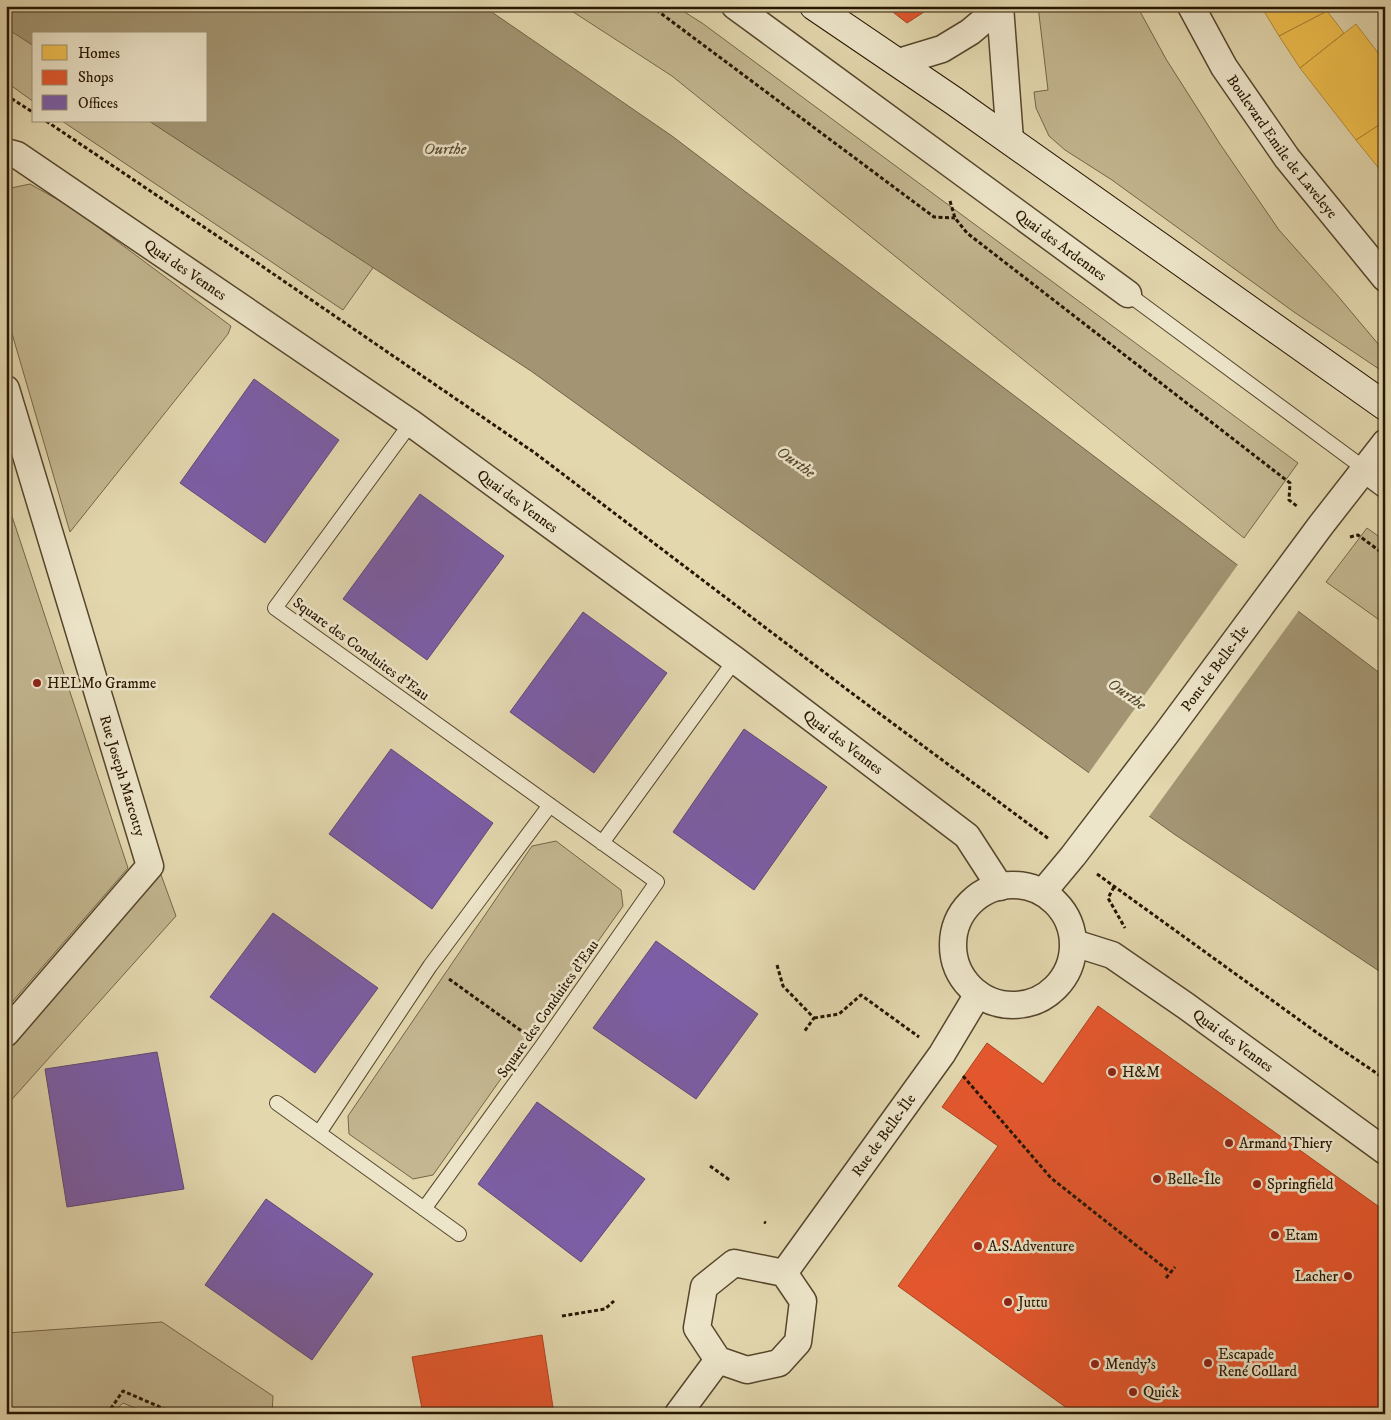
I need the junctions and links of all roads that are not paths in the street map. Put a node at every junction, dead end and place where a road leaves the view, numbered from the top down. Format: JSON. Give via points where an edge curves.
{"nodes":[{"id":1,"x":735,"y":6,"type":"edge"},
{"id":2,"x":814,"y":6,"type":"edge"},
{"id":3,"x":1191,"y":6,"type":"edge"},
{"id":4,"x":1000,"y":7,"type":"edge"},
{"id":5,"x":899,"y":62,"type":"junction"},
{"id":6,"x":1010,"y":140,"type":"junction"},
{"id":7,"x":6,"y":152,"type":"edge"},
{"id":8,"x":1385,"y":278,"type":"edge"},
{"id":9,"x":1128,"y":294,"type":"joint"},
{"id":10,"x":6,"y":389,"type":"edge"},
{"id":11,"x":1385,"y":406,"type":"edge"},
{"id":12,"x":411,"y":423,"type":"junction"},
{"id":13,"x":1385,"y":443,"type":"edge"},
{"id":14,"x":1375,"y":477,"type":"edge"},
{"id":15,"x":735,"y":660,"type":"junction"},
{"id":16,"x":550,"y":805,"type":"junction"},
{"id":17,"x":602,"y":843,"type":"junction"},
{"id":18,"x":1000,"y":887,"type":"junction"},
{"id":19,"x":1043,"y":892,"type":"junction"},
{"id":20,"x":1074,"y":943,"type":"junction"},
{"id":21,"x":978,"y":994,"type":"junction"},
{"id":22,"x":7,"y":1030,"type":"edge"},
{"id":23,"x":277,"y":1103,"type":"dead end"},
{"id":24,"x":319,"y":1133,"type":"junction"},
{"id":25,"x":1385,"y":1151,"type":"edge"},
{"id":26,"x":424,"y":1209,"type":"junction"},
{"id":27,"x":459,"y":1234,"type":"dead end"},
{"id":28,"x":784,"y":1273,"type":"junction"},
{"id":29,"x":718,"y":1360,"type":"junction"},
{"id":30,"x":678,"y":1414,"type":"edge"}],
"edges":[{"from":1,"to":9,"type":"street","name":"Quai des Ardennes"},
{"from":2,"to":5,"type":"main road"},
{"from":3,"to":8,"type":"street","name":"Boulevard Emile de Laveleye","via":[[1224,67],[1286,158]]},
{"from":4,"to":5,"type":"street","via":[[970,32],[942,49]]},
{"from":4,"to":6,"type":"street"},
{"from":5,"to":6,"type":"main road"},
{"from":6,"to":11,"type":"main road"},
{"from":7,"to":12,"type":"street","name":"Quai des Vennes","via":[[17,155]]},
{"from":9,"to":14,"type":"lane","name":"Quai des Ardennes"},
{"from":10,"to":22,"type":"street","name":"Rue Joseph Marcotty","via":[[150,866]]},
{"from":12,"to":15,"type":"street","name":"Quai des Vennes"},
{"from":12,"to":16,"type":"lane","name":"Square des Conduites d'Eau","via":[[275,608]]},
{"from":13,"to":14,"type":"street","name":"Pont de Belle-Île"},
{"from":14,"to":19,"type":"street","name":"Pont de Belle-Île","via":[[1321,525],[1166,734]]},
{"from":15,"to":17,"type":"lane"},
{"from":15,"to":18,"type":"street","name":"Quai des Vennes","via":[[967,836]]},
{"from":16,"to":17,"type":"lane","name":"Square des Conduites d'Eau"},
{"from":16,"to":24,"type":"lane","via":[[430,966]]},
{"from":17,"to":26,"type":"lane","name":"Square des Conduites d'Eau","via":[[657,882]]},
{"from":18,"to":19,"type":"street","via":[[1023,885]]},
{"from":18,"to":21,"type":"street","via":[[980,896],[962,913],[953,940],[956,965],[966,983]]},
{"from":19,"to":20,"type":"street","via":[[1055,900],[1068,918]]},
{"from":20,"to":21,"type":"street","via":[[1068,972],[1045,997],[1031,1003],[1010,1005],[996,1003]]},
{"from":20,"to":25,"type":"street","name":"Quai des Vennes","via":[[1112,954]]},
{"from":21,"to":28,"type":"street","name":"Rue de Belle-Île","via":[[942,1054]]},
{"from":23,"to":24,"type":"lane"},
{"from":24,"to":26,"type":"lane"},
{"from":26,"to":27,"type":"lane"},
{"from":28,"to":29,"type":"street","via":[[803,1302],[798,1342],[779,1363],[747,1370]]},
{"from":28,"to":29,"type":"street","via":[[734,1263],[704,1287],[697,1328]]},
{"from":29,"to":30,"type":"street"}]}
